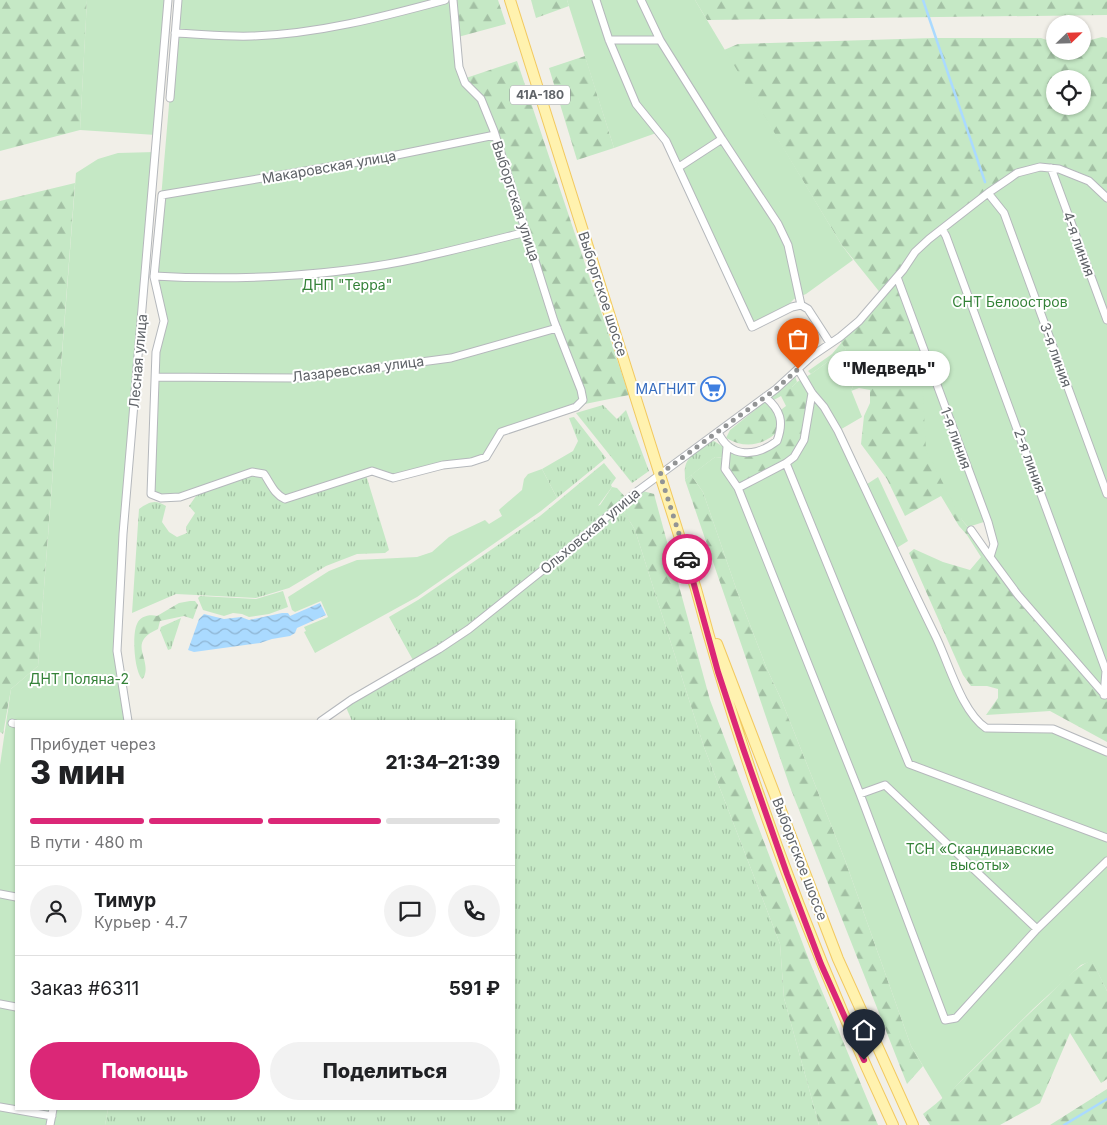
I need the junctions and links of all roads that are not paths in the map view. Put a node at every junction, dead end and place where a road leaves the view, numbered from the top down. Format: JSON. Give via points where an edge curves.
{"nodes":[{"id":1,"x":168,"y":0,"type":"edge"},
{"id":2,"x":178,"y":0,"type":"edge"},
{"id":3,"x":445,"y":0,"type":"edge"},
{"id":4,"x":453,"y":0,"type":"edge"},
{"id":5,"x":510,"y":0,"type":"edge"},
{"id":6,"x":596,"y":0,"type":"edge"},
{"id":7,"x":640,"y":0,"type":"edge"},
{"id":8,"x":175,"y":33,"type":"junction"},
{"id":9,"x":609,"y":40,"type":"junction"},
{"id":10,"x":660,"y":40,"type":"junction"},
{"id":11,"x":170,"y":98,"type":"dead end"},
{"id":12,"x":496,"y":135,"type":"junction"},
{"id":13,"x":722,"y":139,"type":"junction"},
{"id":14,"x":679,"y":168,"type":"junction"},
{"id":15,"x":1051,"y":168,"type":"junction"},
{"id":16,"x":988,"y":193,"type":"junction"},
{"id":17,"x":1107,"y":198,"type":"edge"},
{"id":18,"x":942,"y":229,"type":"junction"},
{"id":19,"x":526,"y":232,"type":"junction"},
{"id":20,"x":154,"y":276,"type":"junction"},
{"id":21,"x":897,"y":277,"type":"junction"},
{"id":22,"x":801,"y":305,"type":"junction"},
{"id":23,"x":1107,"y":320,"type":"edge"},
{"id":24,"x":557,"y":328,"type":"junction"},
{"id":25,"x":830,"y":343,"type":"junction"},
{"id":26,"x":798,"y":369,"type":"junction"},
{"id":27,"x":156,"y":377,"type":"junction"},
{"id":28,"x":812,"y":393,"type":"junction"},
{"id":29,"x":765,"y":396,"type":"junction"},
{"id":30,"x":718,"y":432,"type":"junction"},
{"id":31,"x":727,"y":446,"type":"junction"},
{"id":32,"x":786,"y":463,"type":"junction"},
{"id":33,"x":660,"y":474,"type":"junction"},
{"id":34,"x":738,"y":488,"type":"junction"},
{"id":35,"x":1107,"y":494,"type":"edge"},
{"id":36,"x":971,"y":530,"type":"dead end"},
{"id":37,"x":990,"y":557,"type":"junction"},
{"id":38,"x":696,"y":589,"type":"junction"},
{"id":39,"x":1106,"y":695,"type":"edge"},
{"id":40,"x":128,"y":720,"type":"edge"},
{"id":41,"x":322,"y":720,"type":"edge"},
{"id":42,"x":1107,"y":752,"type":"edge"},
{"id":43,"x":860,"y":794,"type":"junction"},
{"id":44,"x":1107,"y":838,"type":"edge"},
{"id":45,"x":1107,"y":861,"type":"edge"},
{"id":46,"x":0,"y":894,"type":"edge"},
{"id":47,"x":15,"y":897,"type":"edge"},
{"id":48,"x":1037,"y":929,"type":"junction"},
{"id":49,"x":0,"y":1004,"type":"edge"},
{"id":50,"x":15,"y":1006,"type":"edge"},
{"id":51,"x":0,"y":1107,"type":"edge"},
{"id":52,"x":15,"y":1108,"type":"edge"},
{"id":53,"x":31,"y":1110,"type":"edge"},
{"id":54,"x":52,"y":1112,"type":"edge"},
{"id":55,"x":50,"y":1125,"type":"edge"},
{"id":56,"x":893,"y":1125,"type":"edge"},
{"id":57,"x":913,"y":1125,"type":"edge"}],
"edges":[{"from":1,"to":40,"type":"street","name":"Лесная улица","via":[[123,534],[117,651]]},
{"from":2,"to":8,"type":"street"},
{"from":3,"to":8,"type":"street","via":[[370,20],[311,30],[252,36]]},
{"from":4,"to":12,"type":"street","name":"Выборгская улица","via":[[459,67],[465,83],[481,100]]},
{"from":5,"to":33,"type":"main road","name":"Выборгское шоссе","number":"41А-180"},
{"from":6,"to":9,"type":"street"},
{"from":7,"to":10,"type":"street"},
{"from":8,"to":11,"type":"street"},
{"from":9,"to":10,"type":"street"},
{"from":9,"to":14,"type":"street","via":[[636,104],[666,141]]},
{"from":10,"to":13,"type":"street"},
{"from":12,"to":19,"type":"street","name":"Выборгская улица"},
{"from":12,"to":20,"type":"street","name":"Макаровская улица","via":[[382,158],[162,194]]},
{"from":13,"to":14,"type":"street"},
{"from":13,"to":22,"type":"street","via":[[778,224],[788,245]]},
{"from":14,"to":22,"type":"street","via":[[752,327]]},
{"from":15,"to":16,"type":"street","name":"Ольховская улица","via":[[1040,167],[1017,173]]},
{"from":15,"to":17,"type":"street","name":"Ольховская улица","via":[[1089,181]]},
{"from":15,"to":23,"type":"street","name":"4-я линия"},
{"from":16,"to":18,"type":"street","name":"Ольховская улица"},
{"from":16,"to":35,"type":"street","name":"3-я линия","via":[[1004,213]]},
{"from":18,"to":21,"type":"street","name":"Ольховская улица","via":[[915,252]]},
{"from":18,"to":39,"type":"street","name":"2-я линия","via":[[1106,671]]},
{"from":19,"to":20,"type":"street","via":[[418,258],[343,270],[197,279]]},
{"from":19,"to":24,"type":"street","name":"Выборгская улица"},
{"from":20,"to":27,"type":"street","via":[[164,321],[156,352]]},
{"from":21,"to":25,"type":"street","name":"Ольховская улица","via":[[859,321]]},
{"from":21,"to":37,"type":"street","name":"1-я линия","via":[[988,522],[994,544]]},
{"from":22,"to":25,"type":"street","via":[[808,309]]},
{"from":24,"to":27,"type":"street","name":"Лазаревская улица","via":[[451,358],[301,378]]},
{"from":24,"to":27,"type":"street","name":"Выборгская улица","via":[[581,390],[583,400],[576,407],[501,432],[486,457],[471,462],[393,478],[372,471],[285,499],[275,493],[264,474],[252,472],[180,497],[161,498],[151,494]]},
{"from":25,"to":26,"type":"street","name":"Ольховская улица"},
{"from":26,"to":28,"type":"street"},
{"from":26,"to":29,"type":"street","name":"Ольховская улица"},
{"from":28,"to":32,"type":"street","via":[[804,440],[794,457]]},
{"from":28,"to":42,"type":"street","via":[[838,431],[972,715],[986,728],[1053,729]]},
{"from":29,"to":30,"type":"street","name":"Ольховская улица"},
{"from":29,"to":31,"type":"street","via":[[781,419],[777,442],[758,452],[740,452]]},
{"from":30,"to":31,"type":"street"},
{"from":30,"to":33,"type":"street","name":"Ольховская улица"},
{"from":31,"to":34,"type":"street","via":[[725,469]]},
{"from":32,"to":34,"type":"street"},
{"from":32,"to":44,"type":"street","via":[[910,764]]},
{"from":33,"to":38,"type":"main road","name":"Выборгское шоссе","number":"41А-180"},
{"from":33,"to":41,"type":"street","name":"Ольховская улица","via":[[470,629]]},
{"from":34,"to":43,"type":"street"},
{"from":36,"to":37,"type":"street"},
{"from":37,"to":39,"type":"street","via":[[1018,595]]},
{"from":38,"to":56,"type":"main road","name":"Выборгское шоссе","number":"41А-180","via":[[722,682],[787,874],[821,964]]},
{"from":38,"to":57,"type":"main road","name":"Выборгское шоссе","number":"41А-180","via":[[838,959]]},
{"from":43,"to":48,"type":"street","via":[[885,785]]},
{"from":43,"to":48,"type":"street","via":[[945,1020],[956,1018]]},
{"from":45,"to":48,"type":"street"},
{"from":46,"to":47,"type":"street"},
{"from":49,"to":50,"type":"street"},
{"from":51,"to":52,"type":"street"},
{"from":53,"to":54,"type":"street"},
{"from":54,"to":55,"type":"street"}]}
